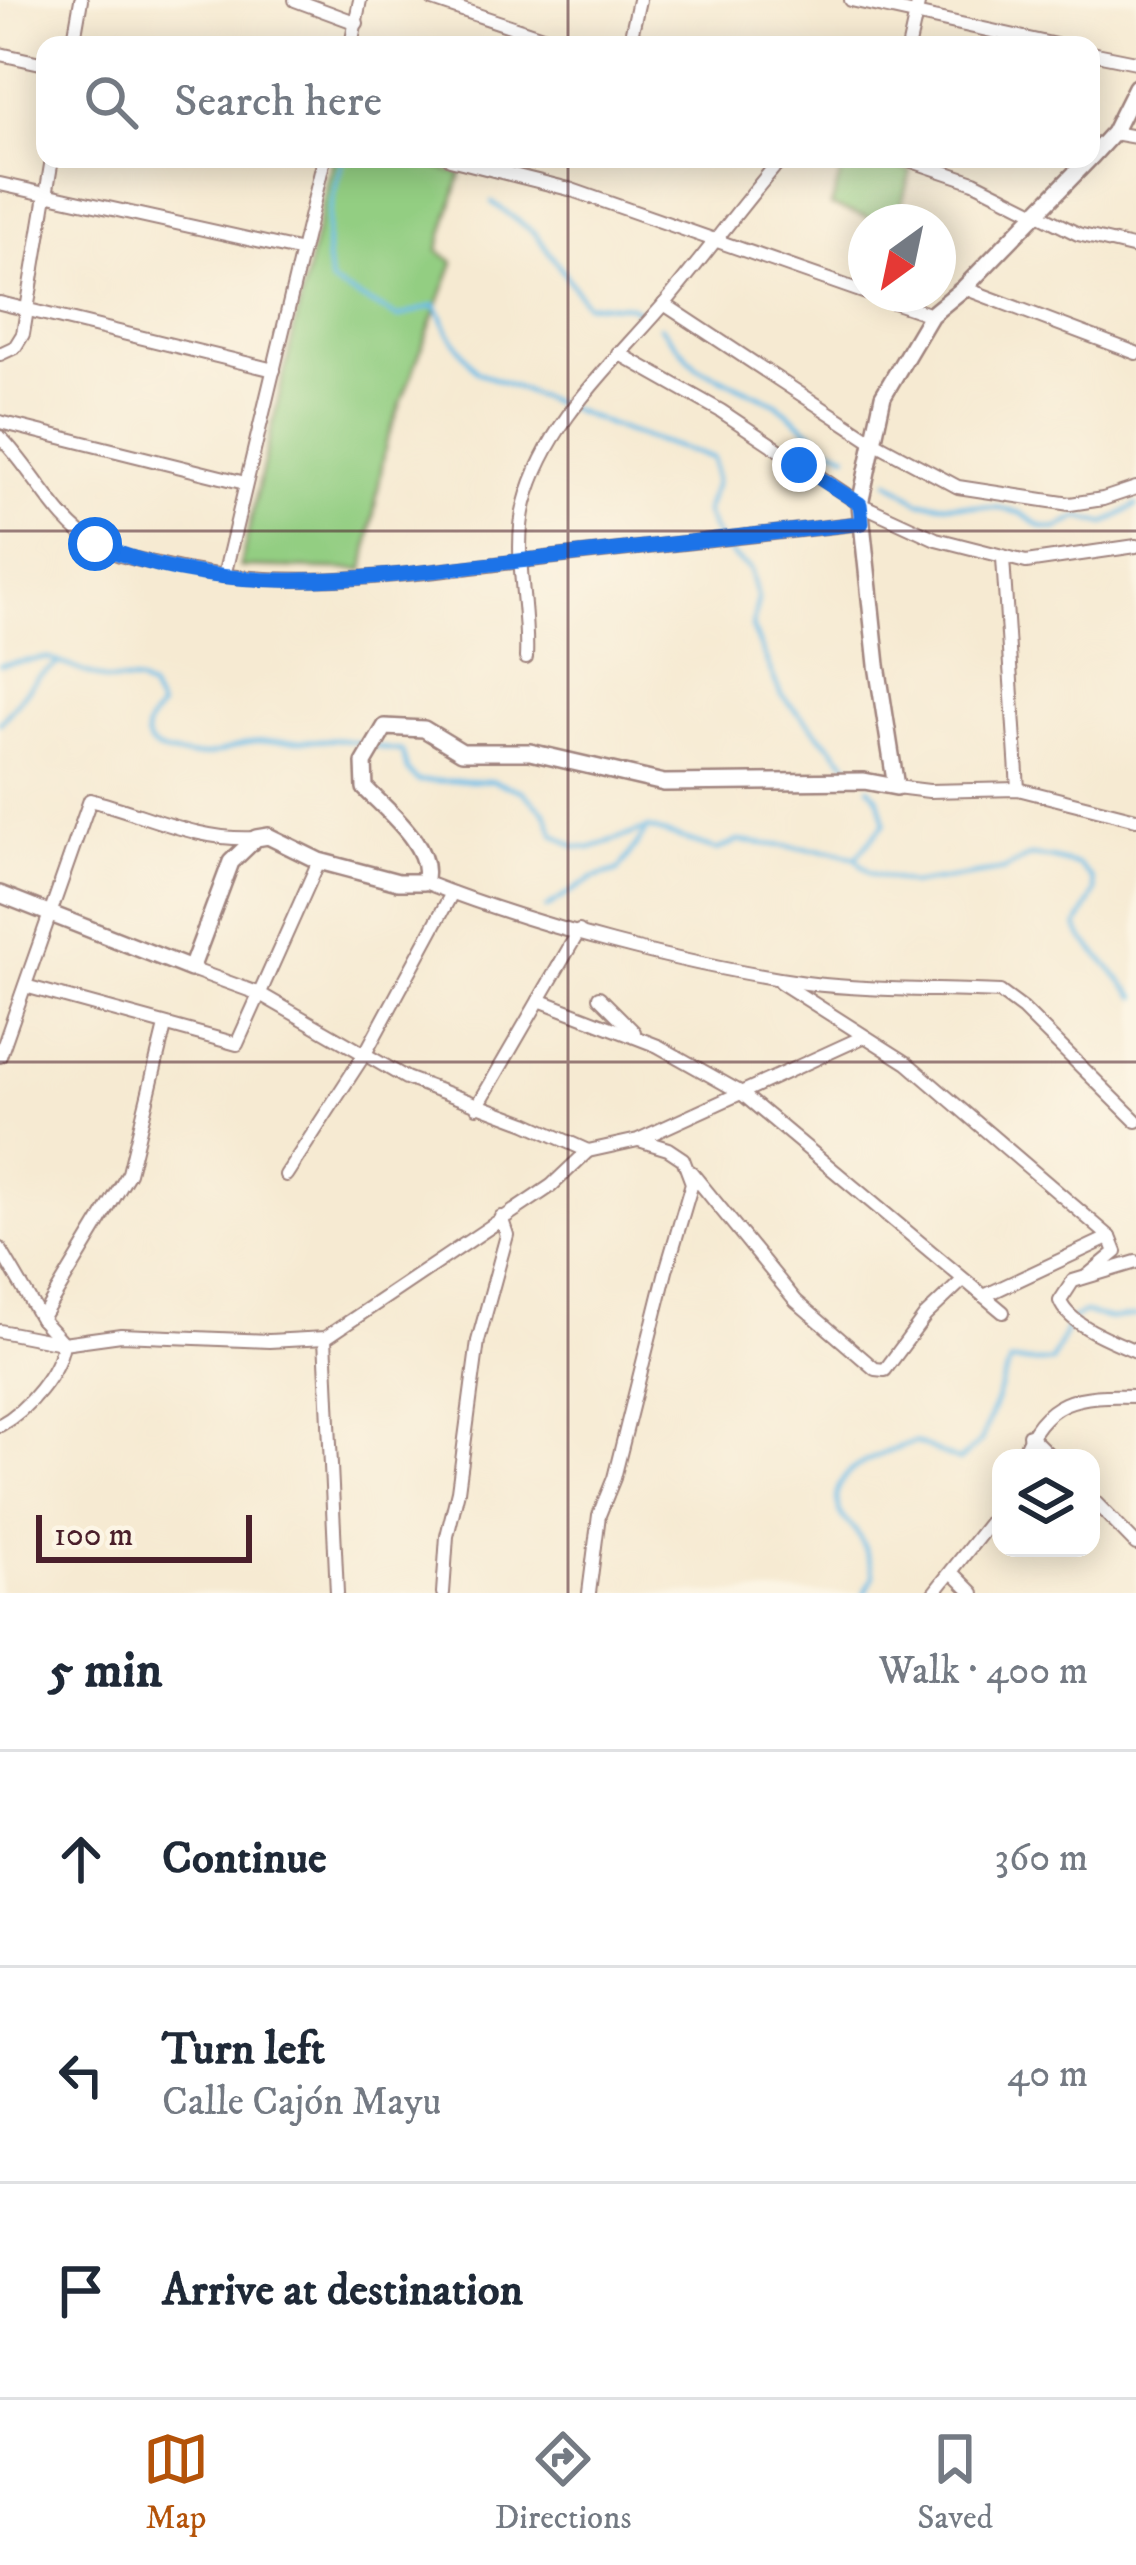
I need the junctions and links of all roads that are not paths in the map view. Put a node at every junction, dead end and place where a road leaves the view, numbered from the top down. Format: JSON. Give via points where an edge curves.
{"nodes":[{"id":1,"x":81,"y":0,"type":"edge"},
{"id":2,"x":295,"y":0,"type":"edge"},
{"id":3,"x":361,"y":0,"type":"edge"},
{"id":4,"x":433,"y":0,"type":"edge"},
{"id":5,"x":639,"y":0,"type":"edge"},
{"id":6,"x":851,"y":0,"type":"edge"},
{"id":7,"x":918,"y":7,"type":"edge"},
{"id":8,"x":357,"y":23,"type":"junction"},
{"id":9,"x":75,"y":36,"type":"edge"},
{"id":10,"x":353,"y":36,"type":"edge"},
{"id":11,"x":539,"y":36,"type":"edge"},
{"id":12,"x":631,"y":36,"type":"edge"},
{"id":13,"x":1023,"y":36,"type":"edge"},
{"id":14,"x":0,"y":54,"type":"edge"},
{"id":15,"x":1100,"y":54,"type":"edge"},
{"id":16,"x":36,"y":62,"type":"edge"},
{"id":17,"x":1136,"y":62,"type":"edge"},
{"id":18,"x":1136,"y":87,"type":"edge"},
{"id":19,"x":1114,"y":133,"type":"junction"},
{"id":20,"x":1136,"y":137,"type":"edge"},
{"id":21,"x":1100,"y":148,"type":"edge"},
{"id":22,"x":50,"y":168,"type":"edge"},
{"id":23,"x":322,"y":168,"type":"edge"},
{"id":24,"x":486,"y":168,"type":"edge"},
{"id":25,"x":774,"y":168,"type":"edge"},
{"id":26,"x":933,"y":168,"type":"edge"},
{"id":27,"x":1081,"y":168,"type":"edge"},
{"id":28,"x":0,"y":184,"type":"edge"},
{"id":29,"x":46,"y":194,"type":"junction"},
{"id":30,"x":1040,"y":212,"type":"junction"},
{"id":31,"x":715,"y":240,"type":"junction"},
{"id":32,"x":1136,"y":248,"type":"edge"},
{"id":33,"x":302,"y":251,"type":"junction"},
{"id":34,"x":848,"y":286,"type":"edge"},
{"id":35,"x":964,"y":288,"type":"junction"},
{"id":36,"x":0,"y":303,"type":"edge"},
{"id":37,"x":664,"y":304,"type":"junction"},
{"id":38,"x":27,"y":310,"type":"junction"},
{"id":39,"x":922,"y":312,"type":"edge"},
{"id":40,"x":931,"y":315,"type":"junction"},
{"id":41,"x":618,"y":353,"type":"junction"},
{"id":42,"x":1136,"y":353,"type":"edge"},
{"id":43,"x":0,"y":354,"type":"edge"},
{"id":44,"x":274,"y":370,"type":"junction"},
{"id":45,"x":0,"y":422,"type":"edge"},
{"id":46,"x":0,"y":437,"type":"edge"},
{"id":47,"x":872,"y":441,"type":"junction"},
{"id":48,"x":245,"y":483,"type":"junction"},
{"id":49,"x":1136,"y":488,"type":"edge"},
{"id":50,"x":860,"y":504,"type":"junction"},
{"id":51,"x":862,"y":523,"type":"junction"},
{"id":52,"x":1136,"y":546,"type":"edge"},
{"id":53,"x":1003,"y":558,"type":"junction"},
{"id":54,"x":521,"y":561,"type":"junction"},
{"id":55,"x":224,"y":576,"type":"junction"},
{"id":56,"x":526,"y":658,"type":"dead end"},
{"id":57,"x":896,"y":788,"type":"junction"},
{"id":58,"x":1018,"y":789,"type":"junction"},
{"id":59,"x":1136,"y":819,"type":"edge"},
{"id":60,"x":256,"y":838,"type":"junction"},
{"id":61,"x":320,"y":861,"type":"junction"},
{"id":62,"x":424,"y":882,"type":"junction"},
{"id":63,"x":452,"y":893,"type":"junction"},
{"id":64,"x":0,"y":894,"type":"edge"},
{"id":65,"x":51,"y":913,"type":"junction"},
{"id":66,"x":579,"y":931,"type":"junction"},
{"id":67,"x":191,"y":969,"type":"junction"},
{"id":68,"x":770,"y":976,"type":"junction"},
{"id":69,"x":25,"y":986,"type":"junction"},
{"id":70,"x":260,"y":994,"type":"junction"},
{"id":71,"x":599,"y":998,"type":"dead end"},
{"id":72,"x":539,"y":1000,"type":"junction"},
{"id":73,"x":828,"y":1015,"type":"junction"},
{"id":74,"x":165,"y":1026,"type":"junction"},
{"id":75,"x":639,"y":1037,"type":"junction"},
{"id":76,"x":863,"y":1037,"type":"junction"},
{"id":77,"x":829,"y":1051,"type":"junction"},
{"id":78,"x":366,"y":1052,"type":"junction"},
{"id":79,"x":0,"y":1056,"type":"edge"},
{"id":80,"x":740,"y":1092,"type":"junction"},
{"id":81,"x":477,"y":1108,"type":"junction"},
{"id":82,"x":1136,"y":1121,"type":"edge"},
{"id":83,"x":638,"y":1140,"type":"junction"},
{"id":84,"x":588,"y":1151,"type":"junction"},
{"id":85,"x":690,"y":1172,"type":"junction"},
{"id":86,"x":286,"y":1175,"type":"dead end"},
{"id":87,"x":501,"y":1216,"type":"junction"},
{"id":88,"x":1110,"y":1237,"type":"junction"},
{"id":89,"x":0,"y":1249,"type":"edge"},
{"id":90,"x":1136,"y":1262,"type":"edge"},
{"id":91,"x":1087,"y":1276,"type":"junction"},
{"id":92,"x":963,"y":1280,"type":"junction"},
{"id":93,"x":984,"y":1297,"type":"junction"},
{"id":94,"x":1003,"y":1312,"type":"dead end"},
{"id":95,"x":41,"y":1319,"type":"junction"},
{"id":96,"x":0,"y":1331,"type":"edge"},
{"id":97,"x":325,"y":1337,"type":"junction"},
{"id":98,"x":63,"y":1343,"type":"junction"},
{"id":99,"x":1136,"y":1351,"type":"edge"},
{"id":100,"x":1136,"y":1396,"type":"edge"},
{"id":101,"x":0,"y":1425,"type":"edge"},
{"id":102,"x":1029,"y":1435,"type":"junction"},
{"id":103,"x":1024,"y":1449,"type":"edge"},
{"id":104,"x":1043,"y":1449,"type":"edge"},
{"id":105,"x":1100,"y":1507,"type":"edge"},
{"id":106,"x":992,"y":1514,"type":"edge"},
{"id":107,"x":1136,"y":1544,"type":"edge"},
{"id":108,"x":952,"y":1572,"type":"junction"},
{"id":109,"x":337,"y":1593,"type":"edge"},
{"id":110,"x":443,"y":1593,"type":"edge"},
{"id":111,"x":589,"y":1593,"type":"edge"},
{"id":112,"x":934,"y":1593,"type":"edge"},
{"id":113,"x":974,"y":1593,"type":"edge"}],
"edges":[{"from":1,"to":9,"type":"street"},
{"from":2,"to":8,"type":"street"},
{"from":3,"to":8,"type":"street"},
{"from":4,"to":11,"type":"street"},
{"from":5,"to":12,"type":"street"},
{"from":6,"to":7,"type":"street"},
{"from":7,"to":13,"type":"street"},
{"from":8,"to":10,"type":"street"},
{"from":14,"to":16,"type":"street"},
{"from":15,"to":17,"type":"street"},
{"from":18,"to":19,"type":"street"},
{"from":19,"to":20,"type":"street"},
{"from":19,"to":21,"type":"street"},
{"from":22,"to":29,"type":"street"},
{"from":23,"to":33,"type":"street"},
{"from":24,"to":31,"type":"street"},
{"from":25,"to":31,"type":"street"},
{"from":26,"to":30,"type":"street"},
{"from":27,"to":30,"type":"street"},
{"from":28,"to":29,"type":"street"},
{"from":29,"to":33,"type":"street"},
{"from":29,"to":38,"type":"street"},
{"from":30,"to":32,"type":"street","via":[[1078,234]]},
{"from":30,"to":35,"type":"street"},
{"from":31,"to":34,"type":"street"},
{"from":31,"to":37,"type":"street"},
{"from":33,"to":44,"type":"street"},
{"from":35,"to":40,"type":"street"},
{"from":35,"to":42,"type":"street"},
{"from":36,"to":38,"type":"street"},
{"from":37,"to":41,"type":"street"},
{"from":37,"to":47,"type":"street"},
{"from":38,"to":43,"type":"street","via":[[23,334]]},
{"from":38,"to":44,"type":"street"},
{"from":39,"to":40,"type":"street"},
{"from":40,"to":47,"type":"street","via":[[884,395]]},
{"from":41,"to":50,"type":"street"},
{"from":41,"to":54,"type":"street","via":[[543,452],[520,528]]},
{"from":44,"to":48,"type":"street"},
{"from":45,"to":48,"type":"street"},
{"from":46,"to":55,"type":"street","via":[[95,544]]},
{"from":47,"to":49,"type":"street","via":[[958,488],[1070,504]]},
{"from":47,"to":50,"type":"street"},
{"from":48,"to":55,"type":"street"},
{"from":50,"to":51,"type":"street"},
{"from":50,"to":53,"type":"street"},
{"from":51,"to":54,"type":"street"},
{"from":51,"to":57,"type":"street"},
{"from":52,"to":53,"type":"street","via":[[1064,560]]},
{"from":53,"to":58,"type":"street"},
{"from":54,"to":55,"type":"street","via":[[359,580]]},
{"from":54,"to":56,"type":"street"},
{"from":57,"to":58,"type":"street"},
{"from":57,"to":62,"type":"street","via":[[863,781],[664,783],[530,752],[462,752],[424,729],[385,727],[364,763],[364,788],[417,848]]},
{"from":58,"to":59,"type":"street"},
{"from":60,"to":61,"type":"street","via":[[283,841]]},
{"from":60,"to":65,"type":"street","via":[[193,832],[90,800]]},
{"from":60,"to":67,"type":"street","via":[[231,862]]},
{"from":61,"to":62,"type":"street"},
{"from":61,"to":70,"type":"street"},
{"from":62,"to":63,"type":"street"},
{"from":63,"to":66,"type":"street"},
{"from":63,"to":78,"type":"street"},
{"from":64,"to":65,"type":"street"},
{"from":65,"to":67,"type":"street"},
{"from":65,"to":69,"type":"street"},
{"from":66,"to":68,"type":"street"},
{"from":66,"to":72,"type":"street"},
{"from":67,"to":70,"type":"street"},
{"from":68,"to":73,"type":"street"},
{"from":68,"to":82,"type":"street","via":[[1000,992]]},
{"from":69,"to":74,"type":"street"},
{"from":69,"to":79,"type":"street"},
{"from":70,"to":74,"type":"street","via":[[238,1044]]},
{"from":70,"to":78,"type":"street"},
{"from":71,"to":75,"type":"street"},
{"from":72,"to":75,"type":"street"},
{"from":72,"to":81,"type":"street"},
{"from":73,"to":76,"type":"street"},
{"from":73,"to":77,"type":"street","via":[[836,1039]]},
{"from":74,"to":95,"type":"street","via":[[129,1173]]},
{"from":75,"to":80,"type":"street"},
{"from":76,"to":77,"type":"street"},
{"from":76,"to":88,"type":"street","via":[[907,1063]]},
{"from":77,"to":80,"type":"street"},
{"from":78,"to":81,"type":"street"},
{"from":78,"to":86,"type":"street"},
{"from":80,"to":83,"type":"street"},
{"from":80,"to":92,"type":"street"},
{"from":81,"to":84,"type":"street"},
{"from":83,"to":84,"type":"street"},
{"from":83,"to":85,"type":"street","via":[[668,1149]]},
{"from":84,"to":87,"type":"street"},
{"from":85,"to":92,"type":"street","via":[[796,1301],[875,1369],[893,1363]]},
{"from":85,"to":111,"type":"street","via":[[599,1515]]},
{"from":87,"to":97,"type":"street"},
{"from":87,"to":110,"type":"street","via":[[508,1235],[478,1341]]},
{"from":88,"to":91,"type":"street","via":[[1116,1252]]},
{"from":88,"to":93,"type":"street"},
{"from":89,"to":95,"type":"street"},
{"from":90,"to":91,"type":"street"},
{"from":91,"to":99,"type":"street","via":[[1065,1290],[1064,1312]]},
{"from":92,"to":93,"type":"street"},
{"from":93,"to":94,"type":"street"},
{"from":95,"to":98,"type":"street"},
{"from":96,"to":98,"type":"street"},
{"from":97,"to":98,"type":"street","via":[[121,1335]]},
{"from":97,"to":109,"type":"street"},
{"from":98,"to":101,"type":"street","via":[[61,1361]]},
{"from":100,"to":102,"type":"street","via":[[1078,1397]]},
{"from":102,"to":103,"type":"street"},
{"from":102,"to":104,"type":"street"},
{"from":105,"to":107,"type":"street"},
{"from":106,"to":108,"type":"street"},
{"from":108,"to":112,"type":"street"},
{"from":108,"to":113,"type":"street"}]}
